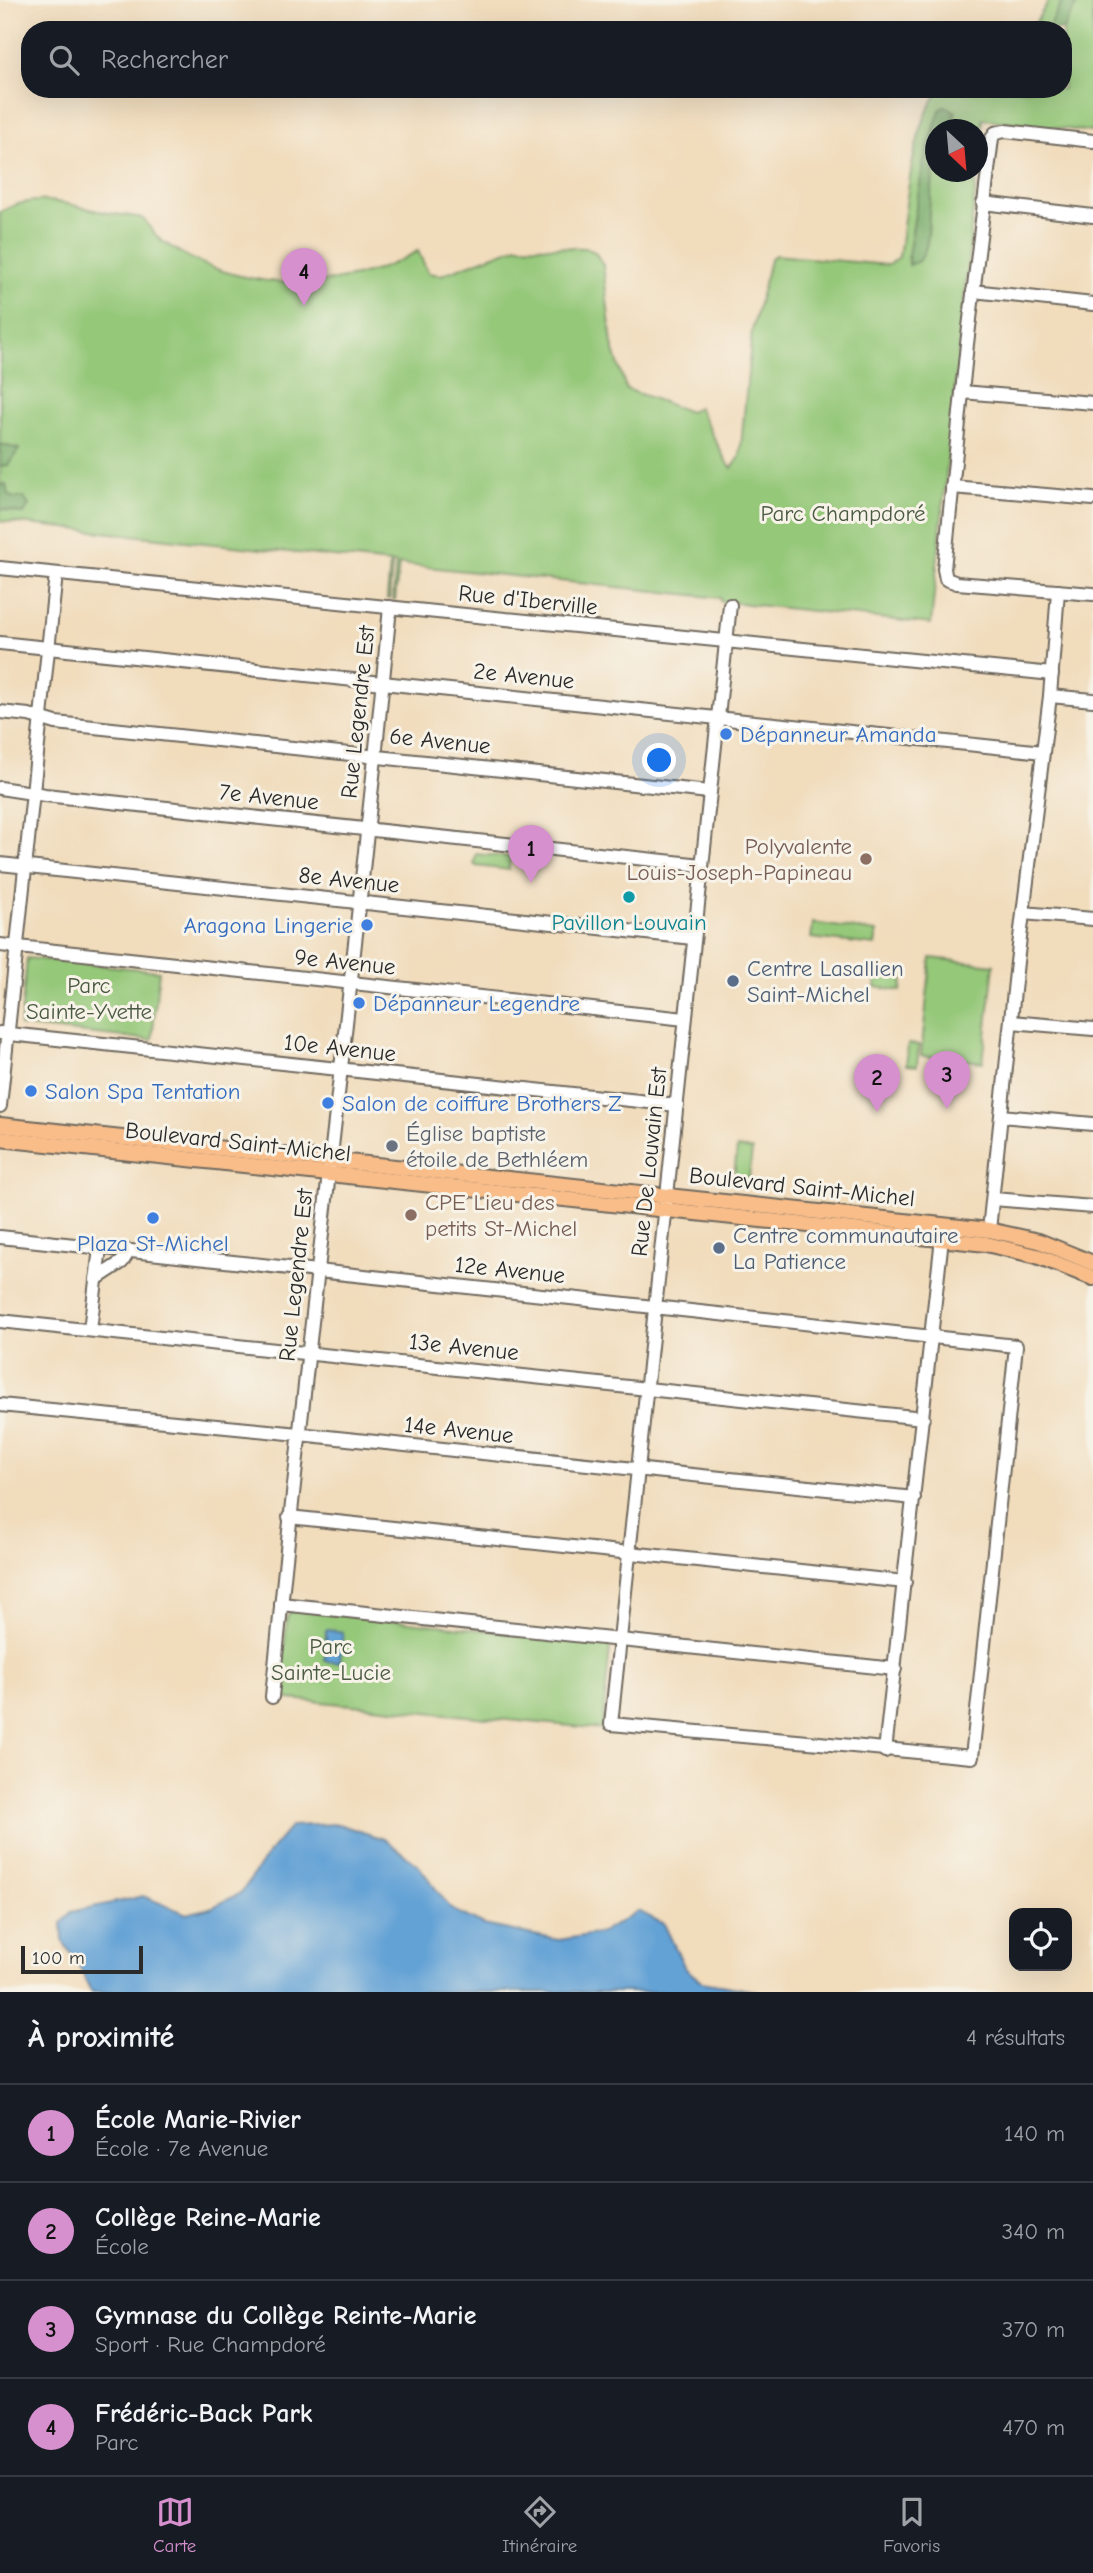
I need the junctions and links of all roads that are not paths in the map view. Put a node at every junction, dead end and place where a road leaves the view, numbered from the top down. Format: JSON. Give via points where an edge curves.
{"nodes":[{"id":1,"x":1093,"y":141,"type":"edge"},
{"id":2,"x":983,"y":203,"type":"junction"},
{"id":3,"x":1093,"y":216,"type":"edge"},
{"id":4,"x":973,"y":291,"type":"junction"},
{"id":5,"x":1093,"y":304,"type":"edge"},
{"id":6,"x":962,"y":392,"type":"junction"},
{"id":7,"x":1093,"y":403,"type":"edge"},
{"id":8,"x":952,"y":487,"type":"junction"},
{"id":9,"x":1093,"y":499,"type":"edge"},
{"id":10,"x":0,"y":568,"type":"edge"},
{"id":11,"x":57,"y":574,"type":"junction"},
{"id":12,"x":1058,"y":591,"type":"junction"},
{"id":13,"x":1093,"y":594,"type":"edge"},
{"id":14,"x":730,"y":605,"type":"dead end"},
{"id":15,"x":390,"y":607,"type":"junction"},
{"id":16,"x":726,"y":641,"type":"junction"},
{"id":17,"x":0,"y":643,"type":"edge"},
{"id":18,"x":48,"y":649,"type":"junction"},
{"id":19,"x":1052,"y":674,"type":"junction"},
{"id":20,"x":383,"y":683,"type":"junction"},
{"id":21,"x":1050,"y":696,"type":"junction"},
{"id":22,"x":1093,"y":700,"type":"edge"},
{"id":23,"x":0,"y":712,"type":"edge"},
{"id":24,"x":718,"y":718,"type":"junction"},
{"id":25,"x":41,"y":719,"type":"junction"},
{"id":26,"x":1043,"y":751,"type":"junction"},
{"id":27,"x":375,"y":755,"type":"junction"},
{"id":28,"x":0,"y":788,"type":"edge"},
{"id":29,"x":32,"y":792,"type":"junction"},
{"id":30,"x":709,"y":792,"type":"junction"},
{"id":31,"x":368,"y":828,"type":"junction"},
{"id":32,"x":0,"y":864,"type":"edge"},
{"id":33,"x":702,"y":865,"type":"junction"},
{"id":34,"x":24,"y":867,"type":"junction"},
{"id":35,"x":359,"y":902,"type":"junction"},
{"id":36,"x":1023,"y":913,"type":"junction"},
{"id":37,"x":1093,"y":919,"type":"edge"},
{"id":38,"x":693,"y":938,"type":"junction"},
{"id":39,"x":0,"y":945,"type":"edge"},
{"id":40,"x":17,"y":947,"type":"junction"},
{"id":41,"x":351,"y":983,"type":"junction"},
{"id":42,"x":685,"y":1019,"type":"junction"},
{"id":43,"x":1011,"y":1022,"type":"junction"},
{"id":44,"x":1093,"y":1029,"type":"edge"},
{"id":45,"x":4,"y":1033,"type":"edge"},
{"id":46,"x":341,"y":1069,"type":"junction"},
{"id":47,"x":677,"y":1105,"type":"junction"},
{"id":48,"x":0,"y":1106,"type":"edge"},
{"id":49,"x":1001,"y":1116,"type":"junction"},
{"id":50,"x":1093,"y":1124,"type":"edge"},
{"id":51,"x":0,"y":1125,"type":"edge"},
{"id":52,"x":0,"y":1139,"type":"edge"},
{"id":53,"x":330,"y":1168,"type":"junction"},
{"id":54,"x":993,"y":1199,"type":"junction"},
{"id":55,"x":666,"y":1203,"type":"junction"},
{"id":56,"x":1093,"y":1207,"type":"edge"},
{"id":57,"x":989,"y":1230,"type":"junction"},
{"id":58,"x":943,"y":1233,"type":"junction"},
{"id":59,"x":0,"y":1237,"type":"edge"},
{"id":60,"x":100,"y":1248,"type":"junction"},
{"id":61,"x":129,"y":1251,"type":"junction"},
{"id":62,"x":1093,"y":1262,"type":"edge"},
{"id":63,"x":318,"y":1270,"type":"junction"},
{"id":64,"x":1093,"y":1278,"type":"edge"},
{"id":65,"x":96,"y":1279,"type":"junction"},
{"id":66,"x":654,"y":1307,"type":"junction"},
{"id":67,"x":0,"y":1321,"type":"edge"},
{"id":68,"x":90,"y":1330,"type":"junction"},
{"id":69,"x":933,"y":1336,"type":"junction"},
{"id":70,"x":309,"y":1352,"type":"junction"},
{"id":71,"x":646,"y":1388,"type":"junction"},
{"id":72,"x":0,"y":1405,"type":"edge"},
{"id":73,"x":923,"y":1418,"type":"junction"},
{"id":74,"x":299,"y":1434,"type":"junction"},
{"id":75,"x":637,"y":1470,"type":"junction"},
{"id":76,"x":914,"y":1498,"type":"junction"},
{"id":77,"x":289,"y":1517,"type":"junction"},
{"id":78,"x":628,"y":1554,"type":"junction"},
{"id":79,"x":905,"y":1582,"type":"junction"},
{"id":80,"x":281,"y":1604,"type":"junction"},
{"id":81,"x":619,"y":1639,"type":"junction"},
{"id":82,"x":895,"y":1669,"type":"junction"},
{"id":83,"x":272,"y":1697,"type":"dead end"},
{"id":84,"x":885,"y":1751,"type":"junction"}],
"edges":[{"from":1,"to":2,"type":"street","via":[[995,133]]},
{"from":2,"to":3,"type":"street"},
{"from":2,"to":4,"type":"street"},
{"from":4,"to":5,"type":"street"},
{"from":4,"to":6,"type":"street"},
{"from":6,"to":7,"type":"street"},
{"from":6,"to":8,"type":"street"},
{"from":8,"to":9,"type":"street"},
{"from":8,"to":12,"type":"street","via":[[946,579]]},
{"from":10,"to":11,"type":"street","name":"Rue d'Iberville"},
{"from":11,"to":15,"type":"street","name":"Rue d'Iberville"},
{"from":11,"to":18,"type":"street"},
{"from":12,"to":13,"type":"street"},
{"from":12,"to":19,"type":"street"},
{"from":14,"to":16,"type":"street","name":"Rue De Louvain Est"},
{"from":15,"to":16,"type":"street","name":"Rue d'Iberville"},
{"from":15,"to":20,"type":"street","name":"Rue Legendre Est"},
{"from":16,"to":19,"type":"street","name":"Rue d'Iberville"},
{"from":16,"to":24,"type":"street","name":"Rue De Louvain Est"},
{"from":17,"to":18,"type":"street","name":"2e Avenue"},
{"from":18,"to":20,"type":"street","name":"2e Avenue"},
{"from":18,"to":25,"type":"street"},
{"from":19,"to":21,"type":"street"},
{"from":20,"to":24,"type":"street","name":"2e Avenue"},
{"from":20,"to":27,"type":"street","name":"Rue Legendre Est"},
{"from":21,"to":22,"type":"street"},
{"from":21,"to":26,"type":"street"},
{"from":23,"to":25,"type":"street","name":"6e Avenue"},
{"from":24,"to":26,"type":"street","name":"2e Avenue"},
{"from":24,"to":30,"type":"street","name":"Rue De Louvain Est"},
{"from":25,"to":27,"type":"street","name":"6e Avenue"},
{"from":25,"to":29,"type":"street"},
{"from":26,"to":36,"type":"street"},
{"from":27,"to":30,"type":"street","name":"6e Avenue"},
{"from":27,"to":31,"type":"street","name":"Rue Legendre Est"},
{"from":28,"to":29,"type":"street","name":"7e Avenue"},
{"from":29,"to":31,"type":"street","name":"7e Avenue"},
{"from":29,"to":34,"type":"street"},
{"from":30,"to":33,"type":"street","name":"Rue De Louvain Est"},
{"from":31,"to":33,"type":"street","name":"7e Avenue"},
{"from":31,"to":35,"type":"street","name":"Rue Legendre Est"},
{"from":32,"to":34,"type":"street","name":"8e Avenue"},
{"from":33,"to":38,"type":"street","name":"Rue De Louvain Est"},
{"from":34,"to":35,"type":"street","name":"8e Avenue"},
{"from":34,"to":40,"type":"street"},
{"from":35,"to":38,"type":"street","name":"8e Avenue"},
{"from":35,"to":41,"type":"street","name":"Rue Legendre Est"},
{"from":36,"to":37,"type":"street"},
{"from":36,"to":43,"type":"street"},
{"from":38,"to":42,"type":"street","name":"Rue De Louvain Est"},
{"from":39,"to":40,"type":"street","name":"9e Avenue"},
{"from":40,"to":41,"type":"street","name":"9e Avenue"},
{"from":40,"to":45,"type":"street"},
{"from":41,"to":42,"type":"street","name":"9e Avenue"},
{"from":41,"to":46,"type":"street","name":"Rue Legendre Est"},
{"from":42,"to":47,"type":"street","name":"Rue De Louvain Est"},
{"from":43,"to":44,"type":"street"},
{"from":43,"to":49,"type":"street"},
{"from":45,"to":46,"type":"street","name":"10e Avenue"},
{"from":45,"to":48,"type":"street"},
{"from":46,"to":47,"type":"street","name":"10e Avenue"},
{"from":46,"to":53,"type":"street","name":"Rue Legendre Est"},
{"from":47,"to":55,"type":"street","name":"Rue De Louvain Est"},
{"from":49,"to":50,"type":"street"},
{"from":49,"to":54,"type":"street"},
{"from":51,"to":53,"type":"main road","name":"Boulevard Saint-Michel"},
{"from":52,"to":53,"type":"main road","name":"Boulevard Saint-Michel"},
{"from":53,"to":55,"type":"main road","name":"Boulevard Saint-Michel"},
{"from":53,"to":63,"type":"street","name":"Rue Legendre Est"},
{"from":54,"to":56,"type":"street"},
{"from":54,"to":57,"type":"street"},
{"from":55,"to":58,"type":"main road","name":"Boulevard Saint-Michel"},
{"from":55,"to":66,"type":"street","name":"Rue De Louvain Est"},
{"from":57,"to":58,"type":"main road","name":"Boulevard Saint-Michel"},
{"from":57,"to":62,"type":"main road","name":"Boulevard Saint-Michel","via":[[1039,1241]]},
{"from":58,"to":64,"type":"main road","name":"Boulevard Saint-Michel","via":[[1021,1251]]},
{"from":58,"to":69,"type":"street"},
{"from":59,"to":60,"type":"street","name":"12e Avenue"},
{"from":60,"to":61,"type":"street","name":"12e Avenue"},
{"from":60,"to":65,"type":"street"},
{"from":61,"to":63,"type":"street","name":"12e Avenue"},
{"from":61,"to":65,"type":"street","via":[[122,1262]]},
{"from":63,"to":66,"type":"street","name":"12e Avenue"},
{"from":63,"to":70,"type":"street","name":"Rue Legendre Est"},
{"from":65,"to":68,"type":"street"},
{"from":66,"to":69,"type":"street","name":"12e Avenue"},
{"from":66,"to":71,"type":"street","name":"Rue De Louvain Est"},
{"from":67,"to":68,"type":"street","name":"13e Avenue"},
{"from":68,"to":70,"type":"street","name":"13e Avenue"},
{"from":69,"to":73,"type":"street"},
{"from":69,"to":84,"type":"street","name":"12e Avenue","via":[[1016,1346],[972,1757]]},
{"from":70,"to":71,"type":"street","name":"13e Avenue"},
{"from":70,"to":74,"type":"street","name":"Rue Legendre Est"},
{"from":71,"to":73,"type":"street","name":"13e Avenue"},
{"from":71,"to":75,"type":"street","name":"Rue De Louvain Est"},
{"from":72,"to":74,"type":"street","name":"14e Avenue"},
{"from":73,"to":76,"type":"street"},
{"from":74,"to":75,"type":"street","name":"14e Avenue"},
{"from":74,"to":77,"type":"street","name":"Rue Legendre Est"},
{"from":75,"to":76,"type":"street","name":"14e Avenue"},
{"from":75,"to":78,"type":"street","name":"Rue De Louvain Est"},
{"from":76,"to":79,"type":"street"},
{"from":77,"to":78,"type":"street"},
{"from":77,"to":80,"type":"street","name":"Rue Legendre Est"},
{"from":78,"to":79,"type":"street"},
{"from":78,"to":81,"type":"street","name":"Rue De Louvain Est"},
{"from":79,"to":82,"type":"street"},
{"from":80,"to":81,"type":"street"},
{"from":80,"to":83,"type":"street","name":"Rue Legendre Est"},
{"from":81,"to":82,"type":"street"},
{"from":81,"to":84,"type":"street","name":"Rue De Louvain Est","via":[[611,1724]]},
{"from":82,"to":84,"type":"street"}]}
